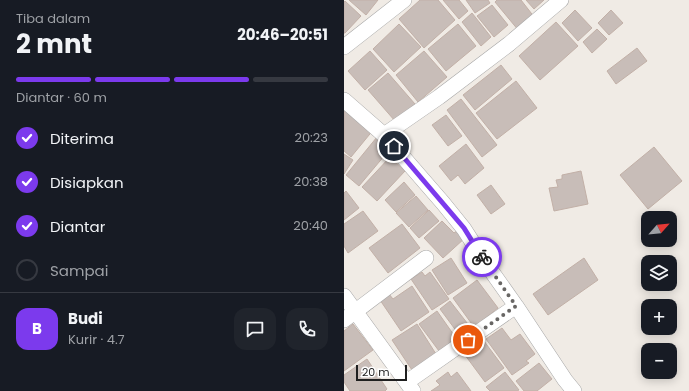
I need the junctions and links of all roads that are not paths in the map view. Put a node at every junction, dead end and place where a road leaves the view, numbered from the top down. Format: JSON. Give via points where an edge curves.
{"nodes":[{"id":1,"x":404,"y":0,"type":"edge"},
{"id":2,"x":561,"y":0,"type":"edge"},
{"id":3,"x":344,"y":46,"type":"edge"},
{"id":4,"x":344,"y":100,"type":"edge"},
{"id":5,"x":384,"y":135,"type":"junction"},
{"id":6,"x":426,"y":258,"type":"dead end"},
{"id":7,"x":344,"y":296,"type":"edge"},
{"id":8,"x":516,"y":306,"type":"junction"},
{"id":9,"x":350,"y":315,"type":"edge"},
{"id":10,"x":410,"y":387,"type":"edge"},
{"id":11,"x":574,"y":391,"type":"edge"}],
"edges":[{"from":1,"to":3,"type":"street"},
{"from":2,"to":5,"type":"street","via":[[440,97]]},
{"from":4,"to":5,"type":"street"},
{"from":5,"to":8,"type":"street","via":[[464,228]]},
{"from":6,"to":9,"type":"street"},
{"from":7,"to":9,"type":"street"},
{"from":8,"to":10,"type":"street"},
{"from":8,"to":11,"type":"street"},
{"from":9,"to":10,"type":"street"}]}
